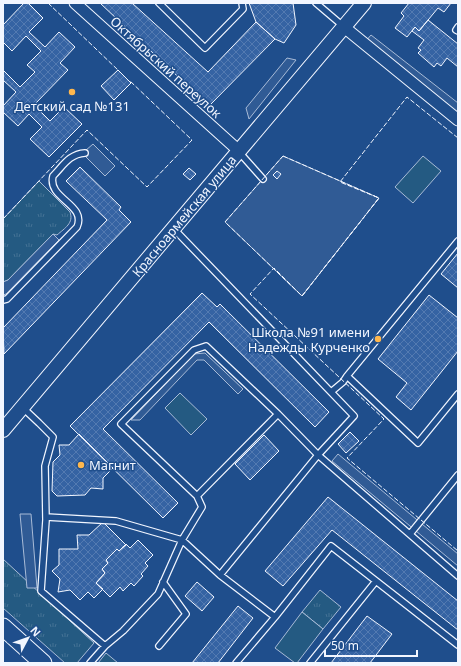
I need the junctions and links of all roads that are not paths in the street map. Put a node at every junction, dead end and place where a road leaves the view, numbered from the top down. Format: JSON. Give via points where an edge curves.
{"nodes":[{"id":1,"x":74,"y":3,"type":"edge"},
{"id":2,"x":159,"y":3,"type":"edge"},
{"id":3,"x":242,"y":3,"type":"edge"},
{"id":4,"x":316,"y":3,"type":"edge"},
{"id":5,"x":364,"y":3,"type":"edge"},
{"id":6,"x":344,"y":27,"type":"junction"},
{"id":7,"x":458,"y":27,"type":"edge"},
{"id":8,"x":458,"y":31,"type":"edge"},
{"id":9,"x":458,"y":120,"type":"edge"},
{"id":10,"x":239,"y":151,"type":"junction"},
{"id":11,"x":85,"y":153,"type":"dead end"},
{"id":12,"x":263,"y":179,"type":"dead end"},
{"id":13,"x":173,"y":229,"type":"junction"},
{"id":14,"x":458,"y":240,"type":"edge"},
{"id":15,"x":3,"y":300,"type":"edge"},
{"id":16,"x":347,"y":376,"type":"junction"},
{"id":17,"x":331,"y":392,"type":"junction"},
{"id":18,"x":458,"y":394,"type":"edge"},
{"id":19,"x":22,"y":407,"type":"junction"},
{"id":20,"x":278,"y":414,"type":"junction"},
{"id":21,"x":4,"y":427,"type":"edge"},
{"id":22,"x":318,"y":455,"type":"junction"},
{"id":23,"x":458,"y":475,"type":"edge"},
{"id":24,"x":198,"y":496,"type":"junction"},
{"id":25,"x":46,"y":517,"type":"junction"},
{"id":26,"x":410,"y":534,"type":"junction"},
{"id":27,"x":182,"y":540,"type":"junction"},
{"id":28,"x":220,"y":575,"type":"junction"},
{"id":29,"x":458,"y":576,"type":"edge"},
{"id":30,"x":376,"y":581,"type":"junction"},
{"id":31,"x":163,"y":582,"type":"junction"},
{"id":32,"x":274,"y":618,"type":"junction"},
{"id":33,"x":3,"y":627,"type":"edge"},
{"id":34,"x":458,"y":645,"type":"edge"},
{"id":35,"x":105,"y":646,"type":"junction"},
{"id":36,"x":159,"y":646,"type":"dead end"},
{"id":37,"x":43,"y":663,"type":"edge"},
{"id":38,"x":90,"y":663,"type":"edge"},
{"id":39,"x":236,"y":663,"type":"edge"},
{"id":40,"x":310,"y":663,"type":"edge"}],
"edges":[{"from":1,"to":10,"type":"street","name":"Октябрьский переулок"},
{"from":2,"to":3,"type":"lane","via":[[205,48],[243,9]]},
{"from":4,"to":6,"type":"lane"},
{"from":5,"to":6,"type":"street","name":"Красноармейская улица"},
{"from":6,"to":9,"type":"street"},
{"from":6,"to":10,"type":"street","name":"Красноармейская улица"},
{"from":7,"to":8,"type":"lane"},
{"from":10,"to":12,"type":"lane"},
{"from":10,"to":13,"type":"street","name":"Красноармейская улица"},
{"from":11,"to":15,"type":"lane","via":[[71,156],[52,180],[55,190],[78,213],[77,227],[7,299]]},
{"from":13,"to":17,"type":"lane"},
{"from":13,"to":19,"type":"street","name":"Красноармейская улица"},
{"from":14,"to":16,"type":"lane"},
{"from":16,"to":17,"type":"lane"},
{"from":16,"to":18,"type":"lane","via":[[418,443]]},
{"from":17,"to":22,"type":"lane","via":[[354,416]]},
{"from":19,"to":21,"type":"street","name":"Красноармейская улица"},
{"from":19,"to":25,"type":"lane","via":[[53,438],[45,466]]},
{"from":20,"to":22,"type":"lane"},
{"from":20,"to":24,"type":"lane"},
{"from":20,"to":24,"type":"lane","via":[[206,346],[194,350],[121,424]]},
{"from":22,"to":26,"type":"lane"},
{"from":22,"to":28,"type":"lane"},
{"from":23,"to":26,"type":"lane"},
{"from":24,"to":27,"type":"lane","via":[[202,507]]},
{"from":25,"to":27,"type":"lane","via":[[116,521]]},
{"from":25,"to":35,"type":"lane","via":[[41,591]]},
{"from":26,"to":29,"type":"lane"},
{"from":27,"to":28,"type":"lane"},
{"from":27,"to":31,"type":"lane"},
{"from":28,"to":32,"type":"lane"},
{"from":30,"to":32,"type":"lane","via":[[331,546]]},
{"from":30,"to":34,"type":"lane"},
{"from":30,"to":40,"type":"lane"},
{"from":31,"to":35,"type":"lane","via":[[158,594]]},
{"from":31,"to":36,"type":"lane","via":[[186,614]]},
{"from":32,"to":39,"type":"lane"},
{"from":33,"to":37,"type":"main road"},
{"from":35,"to":38,"type":"lane"}]}
